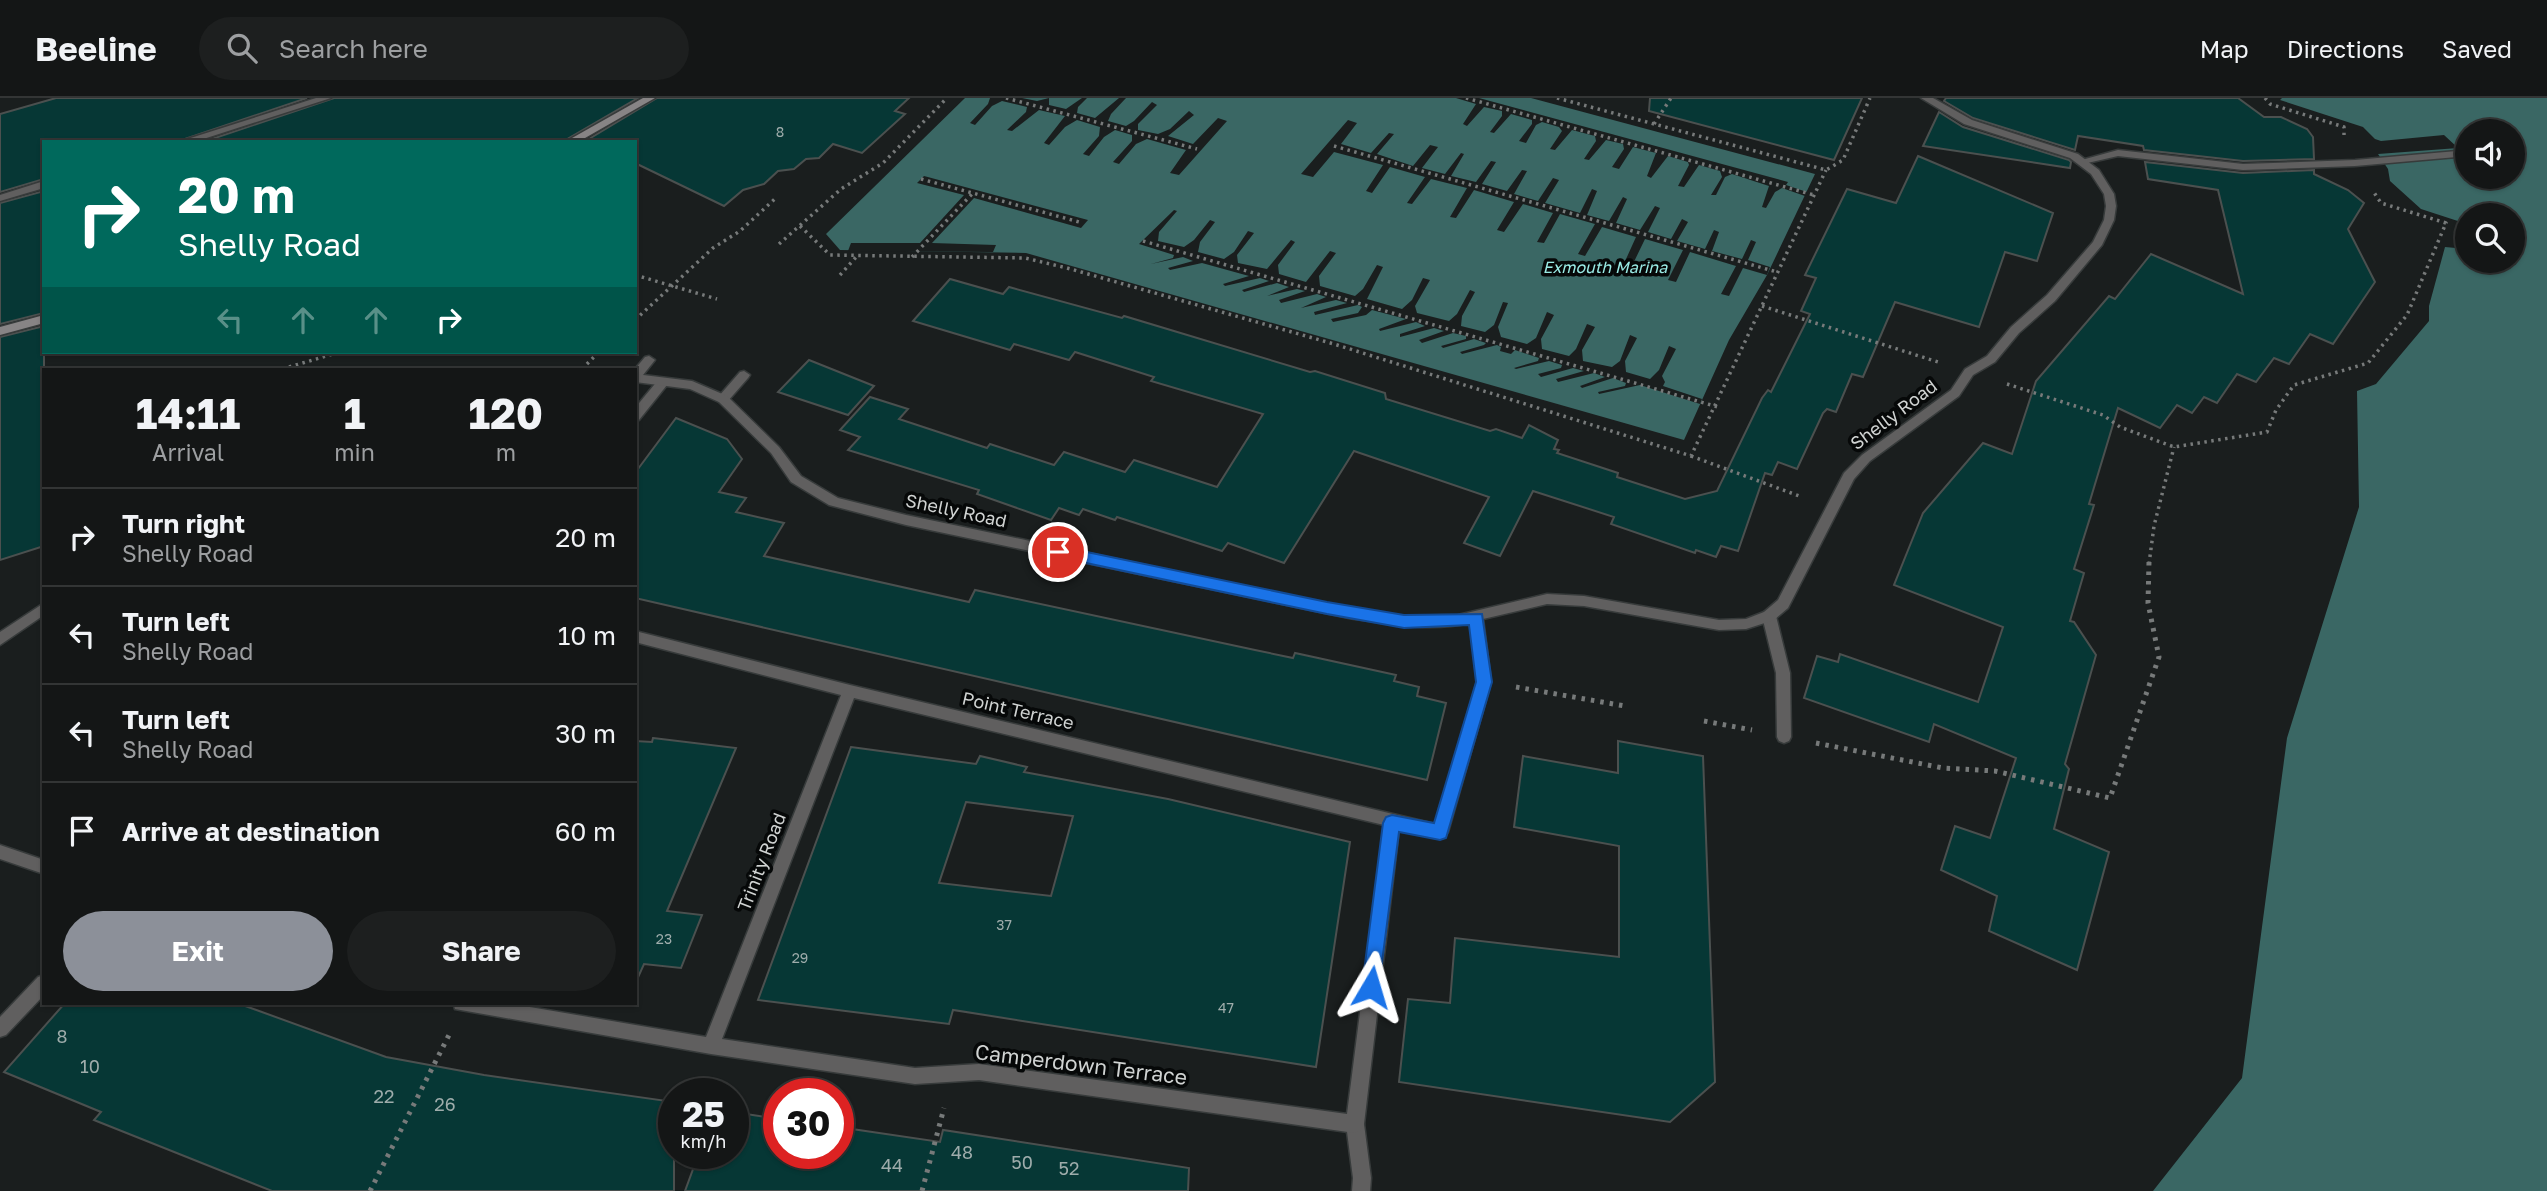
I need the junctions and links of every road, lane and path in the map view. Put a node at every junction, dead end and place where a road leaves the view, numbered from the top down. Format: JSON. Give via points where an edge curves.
{"nodes":[{"id":1,"x":326,"y":98,"type":"edge"},
{"id":2,"x":650,"y":98,"type":"edge"},
{"id":3,"x":947,"y":98,"type":"edge"},
{"id":4,"x":1006,"y":98,"type":"edge"},
{"id":5,"x":1466,"y":98,"type":"edge"},
{"id":6,"x":1557,"y":98,"type":"edge"},
{"id":7,"x":1671,"y":98,"type":"edge"},
{"id":8,"x":1870,"y":98,"type":"edge"},
{"id":9,"x":1926,"y":98,"type":"edge"},
{"id":10,"x":1654,"y":124,"type":"junction"},
{"id":11,"x":190,"y":140,"type":"edge"},
{"id":12,"x":574,"y":140,"type":"edge"},
{"id":13,"x":1334,"y":146,"type":"dead end"},
{"id":14,"x":1197,"y":149,"type":"dead end"},
{"id":15,"x":2455,"y":154,"type":"edge"},
{"id":16,"x":2082,"y":161,"type":"junction"},
{"id":17,"x":1826,"y":170,"type":"junction"},
{"id":18,"x":921,"y":179,"type":"dead end"},
{"id":19,"x":42,"y":185,"type":"edge"},
{"id":20,"x":972,"y":194,"type":"junction"},
{"id":21,"x":1814,"y":195,"type":"junction"},
{"id":22,"x":777,"y":197,"type":"dead end"},
{"id":23,"x":0,"y":198,"type":"edge"},
{"id":24,"x":2381,"y":203,"type":"dead end"},
{"id":25,"x":1083,"y":223,"type":"dead end"},
{"id":26,"x":800,"y":226,"type":"junction"},
{"id":27,"x":1143,"y":242,"type":"dead end"},
{"id":28,"x":779,"y":244,"type":"dead end"},
{"id":29,"x":858,"y":255,"type":"junction"},
{"id":30,"x":912,"y":257,"type":"junction"},
{"id":31,"x":1777,"y":272,"type":"junction"},
{"id":32,"x":840,"y":275,"type":"dead end"},
{"id":33,"x":637,"y":276,"type":"edge"},
{"id":34,"x":671,"y":288,"type":"junction"},
{"id":35,"x":717,"y":299,"type":"dead end"},
{"id":36,"x":1762,"y":306,"type":"junction"},
{"id":37,"x":637,"y":318,"type":"edge"},
{"id":38,"x":42,"y":319,"type":"edge"},
{"id":39,"x":0,"y":331,"type":"edge"},
{"id":40,"x":333,"y":354,"type":"edge"},
{"id":41,"x":597,"y":354,"type":"edge"},
{"id":42,"x":649,"y":360,"type":"dead end"},
{"id":43,"x":289,"y":367,"type":"dead end"},
{"id":44,"x":583,"y":368,"type":"edge"},
{"id":45,"x":1969,"y":372,"type":"junction"},
{"id":46,"x":744,"y":374,"type":"dead end"},
{"id":47,"x":637,"y":375,"type":"edge"},
{"id":48,"x":637,"y":378,"type":"edge"},
{"id":49,"x":663,"y":382,"type":"junction"},
{"id":50,"x":723,"y":399,"type":"junction"},
{"id":51,"x":1718,"y":407,"type":"junction"},
{"id":52,"x":637,"y":414,"type":"edge"},
{"id":53,"x":2174,"y":447,"type":"junction"},
{"id":54,"x":1691,"y":456,"type":"junction"},
{"id":55,"x":1834,"y":509,"type":"junction"},
{"id":56,"x":42,"y":609,"type":"edge"},
{"id":57,"x":1769,"y":616,"type":"junction"},
{"id":58,"x":1476,"y":618,"type":"junction"},
{"id":59,"x":638,"y":637,"type":"edge"},
{"id":60,"x":0,"y":639,"type":"edge"},
{"id":61,"x":1484,"y":682,"type":"junction"},
{"id":62,"x":849,"y":691,"type":"junction"},
{"id":63,"x":1625,"y":706,"type":"dead end"},
{"id":64,"x":1704,"y":721,"type":"dead end"},
{"id":65,"x":1784,"y":737,"type":"junction"},
{"id":66,"x":1392,"y":823,"type":"junction"},
{"id":67,"x":0,"y":852,"type":"edge"},
{"id":68,"x":42,"y":866,"type":"edge"},
{"id":69,"x":42,"y":985,"type":"edge"},
{"id":70,"x":462,"y":1005,"type":"edge"},
{"id":71,"x":475,"y":1005,"type":"edge"},
{"id":72,"x":0,"y":1029,"type":"edge"},
{"id":73,"x":711,"y":1046,"type":"junction"},
{"id":74,"x":955,"y":1074,"type":"junction"},
{"id":75,"x":1355,"y":1124,"type":"junction"},
{"id":76,"x":370,"y":1191,"type":"edge"},
{"id":77,"x":922,"y":1191,"type":"edge"},
{"id":78,"x":1361,"y":1191,"type":"edge"}],
"edges":[{"from":1,"to":11,"type":"street"},
{"from":2,"to":12,"type":"street"},
{"from":3,"to":26,"type":"path","via":[[883,163],[841,189]]},
{"from":4,"to":14,"type":"path"},
{"from":5,"to":21,"type":"path"},
{"from":6,"to":10,"type":"path"},
{"from":7,"to":10,"type":"path"},
{"from":8,"to":17,"type":"path","via":[[1843,160]]},
{"from":9,"to":16,"type":"street","name":"Shelly Road","via":[[1968,122]]},
{"from":10,"to":17,"type":"path"},
{"from":13,"to":31,"type":"path"},
{"from":15,"to":16,"type":"street","via":[[2243,167],[2118,153]]},
{"from":16,"to":45,"type":"street","name":"Shelly Road","via":[[2109,194],[2109,220],[2098,243],[1991,359]]},
{"from":17,"to":21,"type":"path"},
{"from":18,"to":20,"type":"path"},
{"from":19,"to":23,"type":"street"},
{"from":20,"to":25,"type":"path"},
{"from":20,"to":30,"type":"path"},
{"from":21,"to":31,"type":"path"},
{"from":22,"to":34,"type":"path"},
{"from":24,"to":53,"type":"path","via":[[2446,223],[2407,315],[2368,363],[2294,385],[2267,432]]},
{"from":26,"to":28,"type":"path"},
{"from":26,"to":29,"type":"path","via":[[830,255]]},
{"from":27,"to":51,"type":"path"},
{"from":29,"to":30,"type":"path"},
{"from":29,"to":32,"type":"path"},
{"from":30,"to":54,"type":"path","via":[[1025,258],[1067,268],[1334,344]]},
{"from":31,"to":36,"type":"path"},
{"from":33,"to":34,"type":"path"},
{"from":34,"to":35,"type":"path"},
{"from":34,"to":37,"type":"path"},
{"from":36,"to":45,"type":"path"},
{"from":36,"to":51,"type":"path"},
{"from":38,"to":39,"type":"street"},
{"from":40,"to":43,"type":"path"},
{"from":41,"to":44,"type":"path"},
{"from":42,"to":47,"type":"street"},
{"from":45,"to":53,"type":"path","via":[[2103,415],[2120,427]]},
{"from":45,"to":55,"type":"street","name":"Shelly Road","via":[[1955,393],[1866,458],[1849,476]]},
{"from":46,"to":50,"type":"street"},
{"from":48,"to":49,"type":"street","name":"Shelly Road"},
{"from":49,"to":50,"type":"street","name":"Shelly Road","via":[[692,385]]},
{"from":49,"to":52,"type":"street"},
{"from":50,"to":58,"type":"street","name":"Shelly Road","via":[[775,450],[796,479],[834,502],[1349,613],[1404,621]]},
{"from":51,"to":54,"type":"path"},
{"from":53,"to":65,"type":"path","via":[[2150,538],[2147,571],[2151,633],[2159,657],[2110,798],[1994,771],[1942,768]]},
{"from":54,"to":55,"type":"path"},
{"from":55,"to":57,"type":"street","name":"Shelly Road","via":[[1783,604]]},
{"from":56,"to":60,"type":"street"},
{"from":57,"to":58,"type":"street","name":"Shelly Road","via":[[1746,624],[1719,625],[1598,603],[1547,599]]},
{"from":57,"to":65,"type":"street","via":[[1783,673]]},
{"from":58,"to":61,"type":"street"},
{"from":59,"to":62,"type":"street","name":"Point Terrace"},
{"from":61,"to":63,"type":"path"},
{"from":61,"to":66,"type":"street","via":[[1440,832]]},
{"from":62,"to":66,"type":"street","name":"Point Terrace"},
{"from":62,"to":73,"type":"street","name":"Trinity Road"},
{"from":64,"to":65,"type":"path"},
{"from":66,"to":75,"type":"street"},
{"from":67,"to":68,"type":"street"},
{"from":69,"to":72,"type":"street"},
{"from":70,"to":76,"type":"path"},
{"from":71,"to":73,"type":"street","name":"Camperdown Terrace"},
{"from":73,"to":74,"type":"street","name":"Camperdown Terrace","via":[[915,1076]]},
{"from":74,"to":75,"type":"street","name":"Camperdown Terrace","via":[[979,1072]]},
{"from":74,"to":77,"type":"path"},
{"from":75,"to":78,"type":"street"}]}
